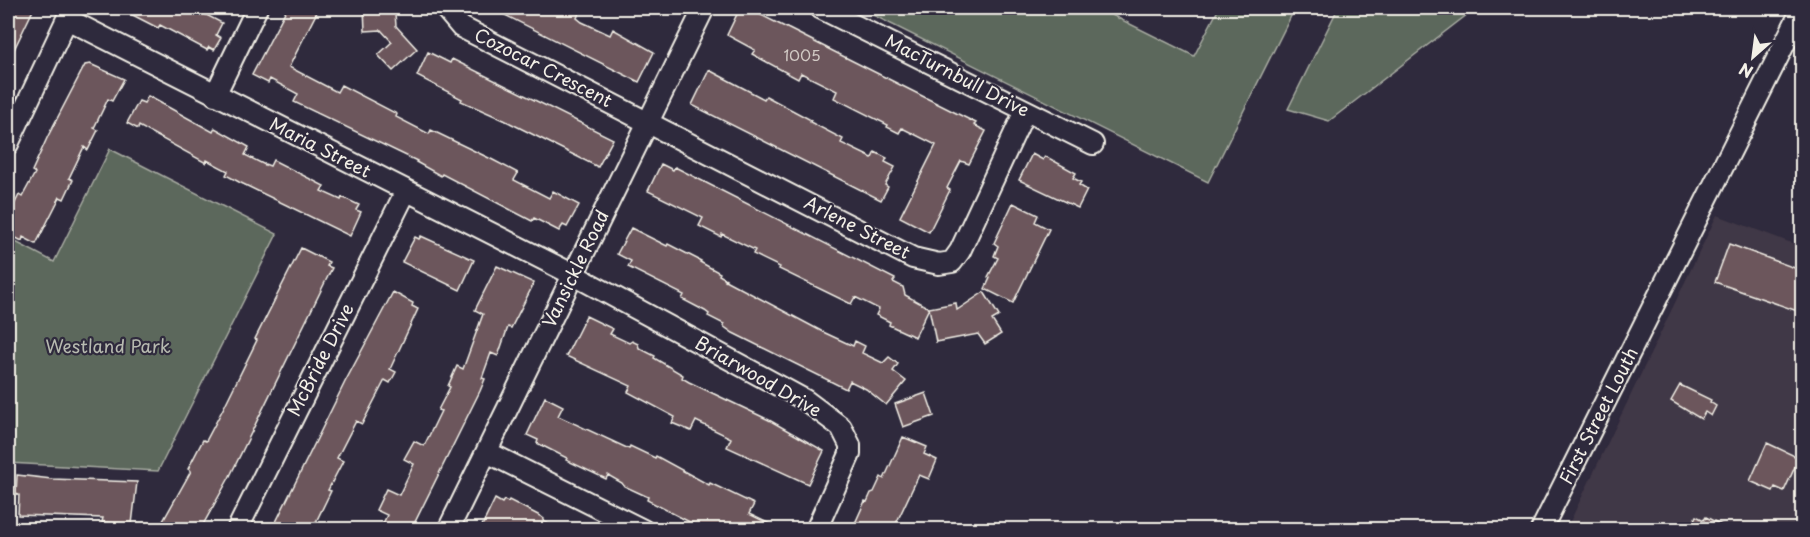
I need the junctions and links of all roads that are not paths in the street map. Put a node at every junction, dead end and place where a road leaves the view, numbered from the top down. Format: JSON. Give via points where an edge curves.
{"nodes":[{"id":1,"x":256,"y":8,"type":"edge"},
{"id":2,"x":445,"y":8,"type":"edge"},
{"id":3,"x":704,"y":8,"type":"edge"},
{"id":4,"x":820,"y":8,"type":"edge"},
{"id":5,"x":1803,"y":9,"type":"edge"},
{"id":6,"x":70,"y":13,"type":"edge"},
{"id":7,"x":215,"y":95,"type":"junction"},
{"id":8,"x":1025,"y":111,"type":"junction"},
{"id":9,"x":647,"y":121,"type":"junction"},
{"id":10,"x":8,"y":144,"type":"edge"},
{"id":11,"x":1093,"y":144,"type":"dead end"},
{"id":12,"x":406,"y":191,"type":"junction"},
{"id":13,"x":574,"y":275,"type":"junction"},
{"id":14,"x":487,"y":452,"type":"junction"},
{"id":15,"x":237,"y":530,"type":"edge"},
{"id":16,"x":448,"y":530,"type":"edge"},
{"id":17,"x":643,"y":530,"type":"edge"},
{"id":18,"x":816,"y":530,"type":"edge"},
{"id":19,"x":1541,"y":530,"type":"edge"}],
"edges":[{"from":1,"to":7,"type":"street"},
{"from":2,"to":9,"type":"street","name":"Cozocar Crescent","via":[[461,27]]},
{"from":3,"to":9,"type":"street","name":"Vansickle Road"},
{"from":4,"to":8,"type":"street","name":"MacTurnbull Drive"},
{"from":5,"to":19,"type":"street","name":"First Street Louth"},
{"from":6,"to":7,"type":"street","name":"Maria Street"},
{"from":6,"to":10,"type":"street"},
{"from":7,"to":12,"type":"street","name":"Maria Street"},
{"from":8,"to":9,"type":"street","name":"Arlene Street","via":[[960,251],[952,262],[939,264],[913,258]]},
{"from":8,"to":11,"type":"street","name":"MacTurnbull Drive"},
{"from":9,"to":13,"type":"street","name":"Vansickle Road"},
{"from":12,"to":13,"type":"street","name":"Maria Street"},
{"from":12,"to":15,"type":"street","name":"McBride Drive"},
{"from":13,"to":14,"type":"street","name":"Vansickle Road"},
{"from":13,"to":18,"type":"street","name":"Briarwood Drive","via":[[805,400],[841,427],[850,454]]},
{"from":14,"to":16,"type":"street","name":"Vansickle Road"},
{"from":14,"to":17,"type":"street"}]}
